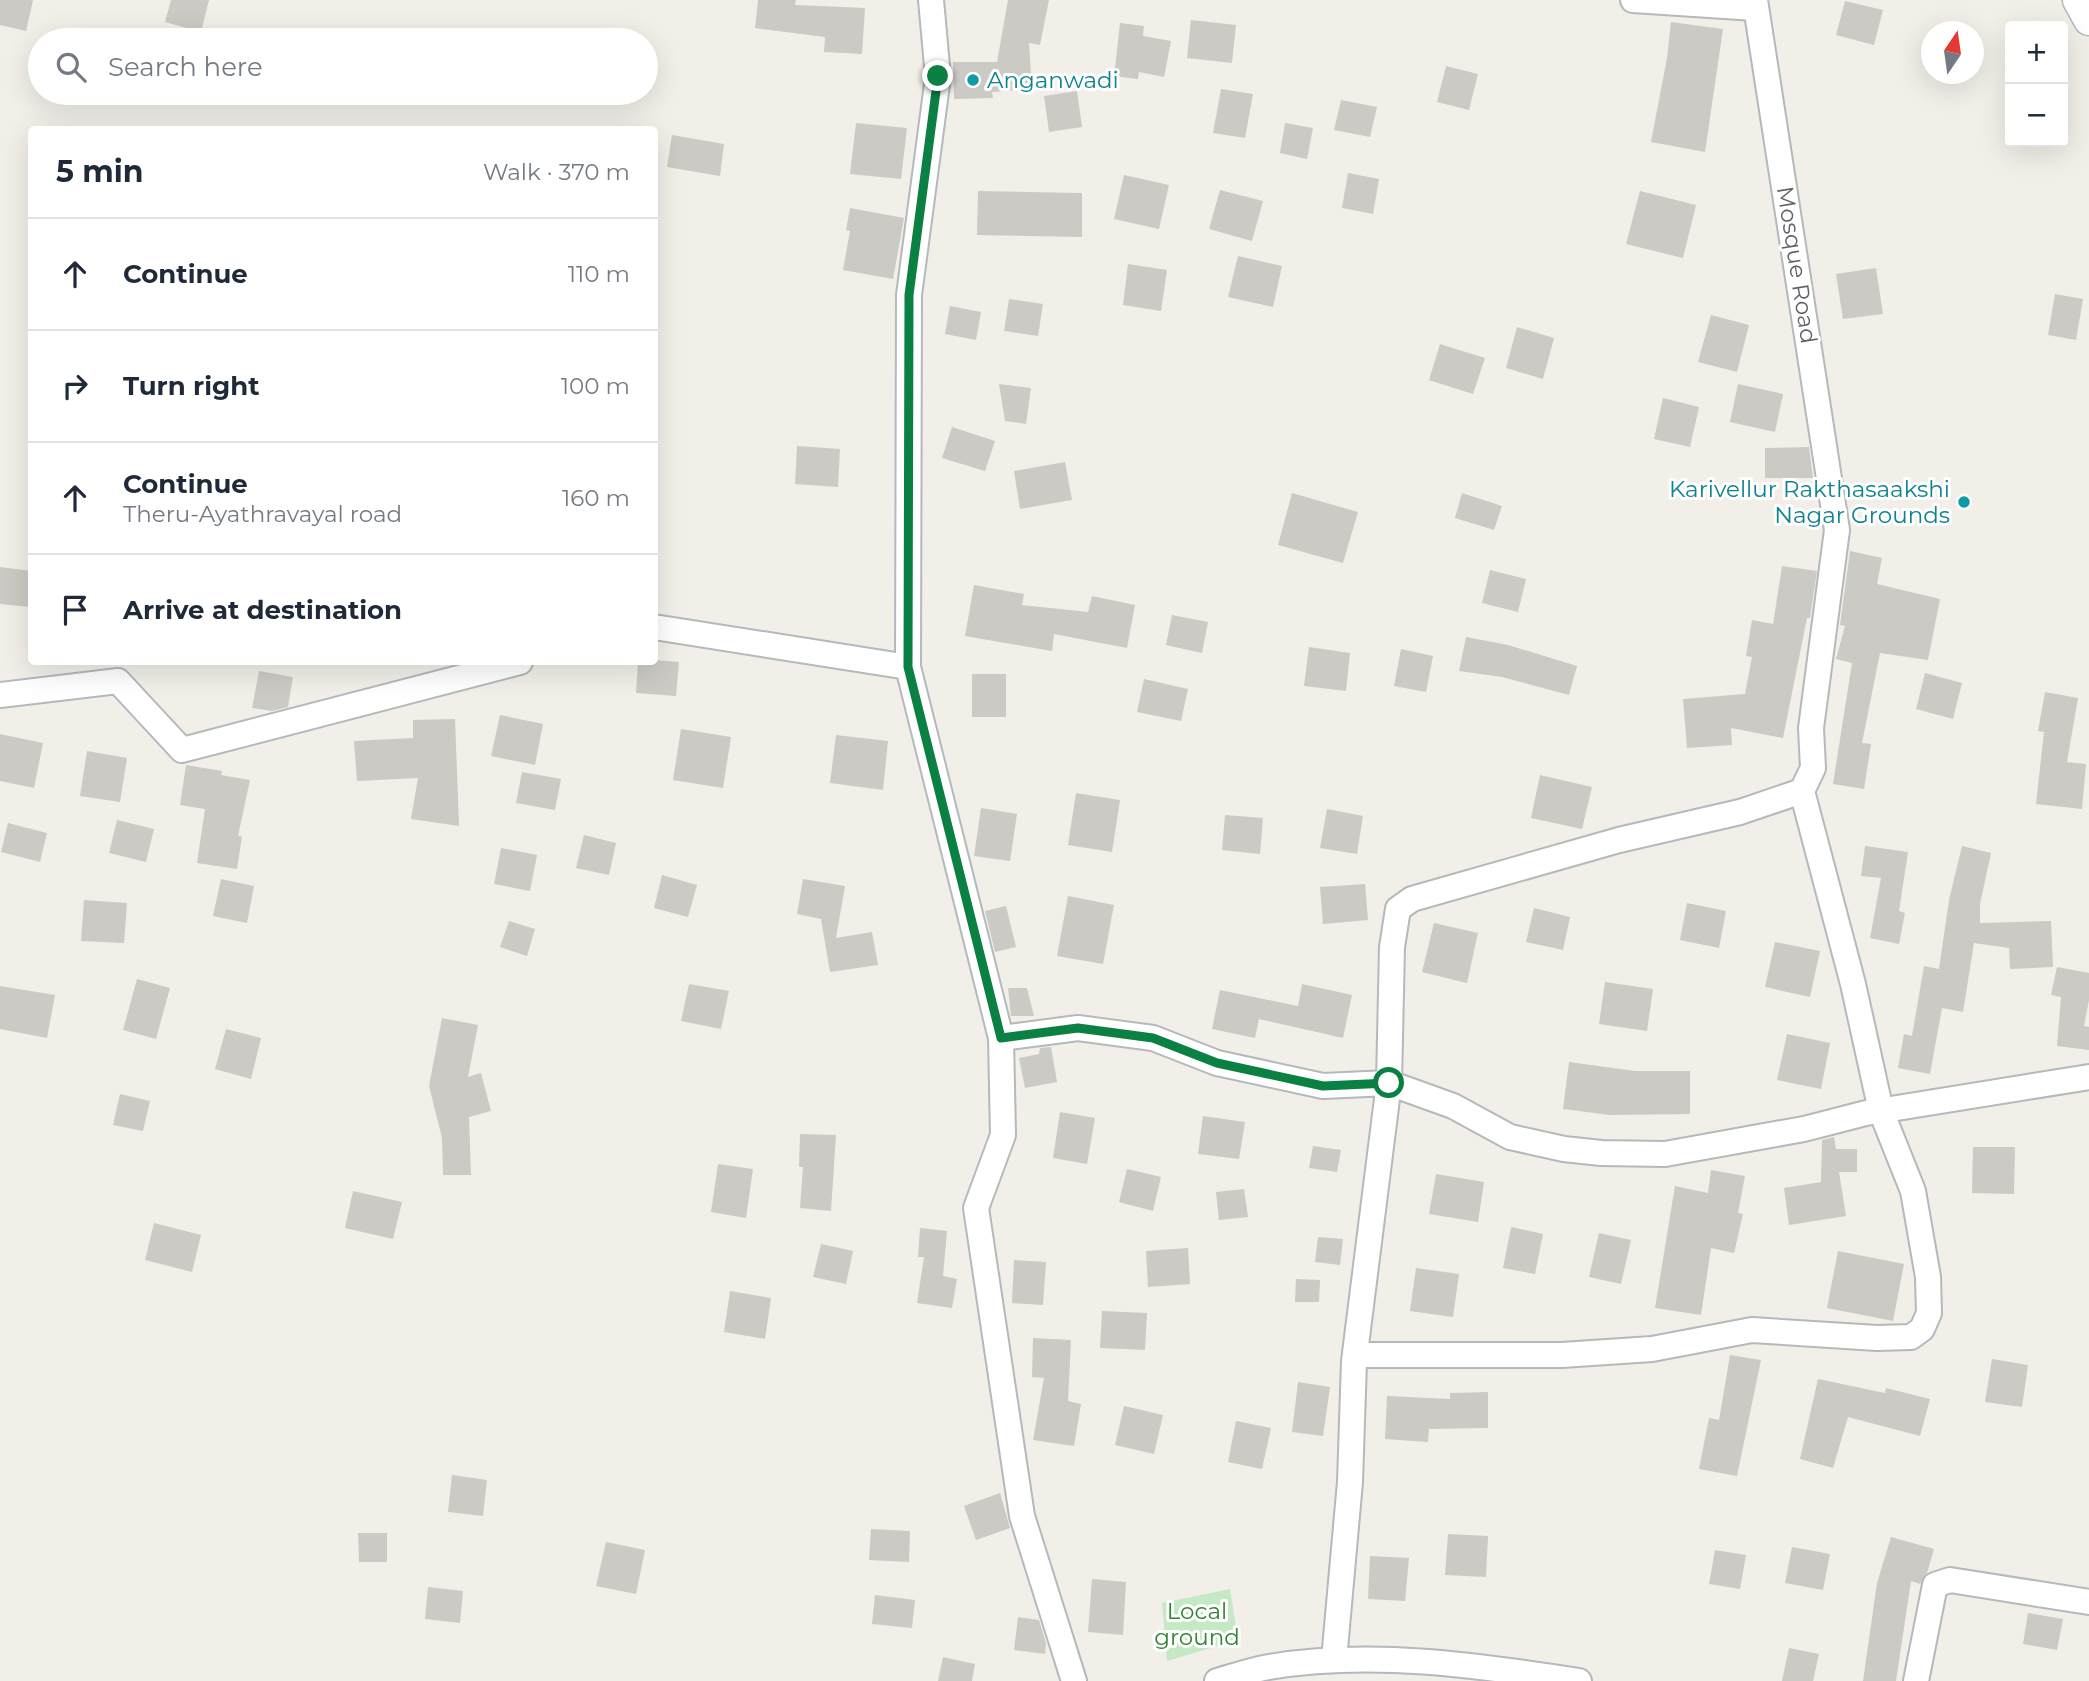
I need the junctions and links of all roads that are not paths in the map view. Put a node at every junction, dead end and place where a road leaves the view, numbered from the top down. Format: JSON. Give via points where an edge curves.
{"nodes":[{"id":1,"x":932,"y":0,"type":"edge"},
{"id":2,"x":1633,"y":0,"type":"edge"},
{"id":3,"x":2078,"y":0,"type":"edge"},
{"id":4,"x":1755,"y":4,"type":"edge"},
{"id":5,"x":2089,"y":19,"type":"edge"},
{"id":6,"x":658,"y":627,"type":"edge"},
{"id":7,"x":508,"y":665,"type":"edge"},
{"id":8,"x":908,"y":667,"type":"junction"},
{"id":9,"x":0,"y":695,"type":"edge"},
{"id":10,"x":1802,"y":791,"type":"junction"},
{"id":11,"x":1001,"y":1038,"type":"junction"},
{"id":12,"x":2089,"y":1077,"type":"edge"},
{"id":13,"x":1389,"y":1083,"type":"junction"},
{"id":14,"x":1881,"y":1111,"type":"junction"},
{"id":15,"x":1355,"y":1355,"type":"junction"},
{"id":16,"x":2089,"y":1602,"type":"edge"},
{"id":17,"x":1334,"y":1660,"type":"junction"},
{"id":18,"x":1074,"y":1681,"type":"edge"},
{"id":19,"x":1217,"y":1681,"type":"edge"},
{"id":20,"x":1579,"y":1681,"type":"edge"},
{"id":21,"x":1916,"y":1681,"type":"edge"}],
"edges":[{"from":1,"to":8,"type":"street","via":[[938,76],[909,295]]},
{"from":2,"to":4,"type":"street"},
{"from":3,"to":5,"type":"street"},
{"from":4,"to":10,"type":"street","name":"Mosque Road","via":[[1837,530],[1811,729],[1814,768]]},
{"from":6,"to":8,"type":"street"},
{"from":7,"to":9,"type":"street","via":[[181,750],[118,681]]},
{"from":8,"to":11,"type":"street"},
{"from":10,"to":13,"type":"street","via":[[1740,812],[1619,840],[1412,899],[1398,909],[1392,947]]},
{"from":10,"to":14,"type":"street"},
{"from":11,"to":13,"type":"street","via":[[1078,1028],[1153,1038],[1217,1063],[1323,1086]]},
{"from":11,"to":18,"type":"street","via":[[1003,1135],[976,1209],[1022,1516]]},
{"from":12,"to":14,"type":"street"},
{"from":13,"to":14,"type":"street","via":[[1453,1106],[1510,1137],[1601,1153],[1665,1154]]},
{"from":13,"to":15,"type":"street"},
{"from":14,"to":15,"type":"street","via":[[1913,1191],[1928,1277],[1929,1313],[1922,1329],[1912,1337],[1752,1330],[1652,1349],[1562,1355]]},
{"from":15,"to":17,"type":"street","via":[[1350,1482]]},
{"from":16,"to":21,"type":"street","via":[[1950,1580],[1935,1586]]},
{"from":17,"to":19,"type":"street","via":[[1267,1667]]},
{"from":17,"to":20,"type":"street","via":[[1498,1668]]}]}
